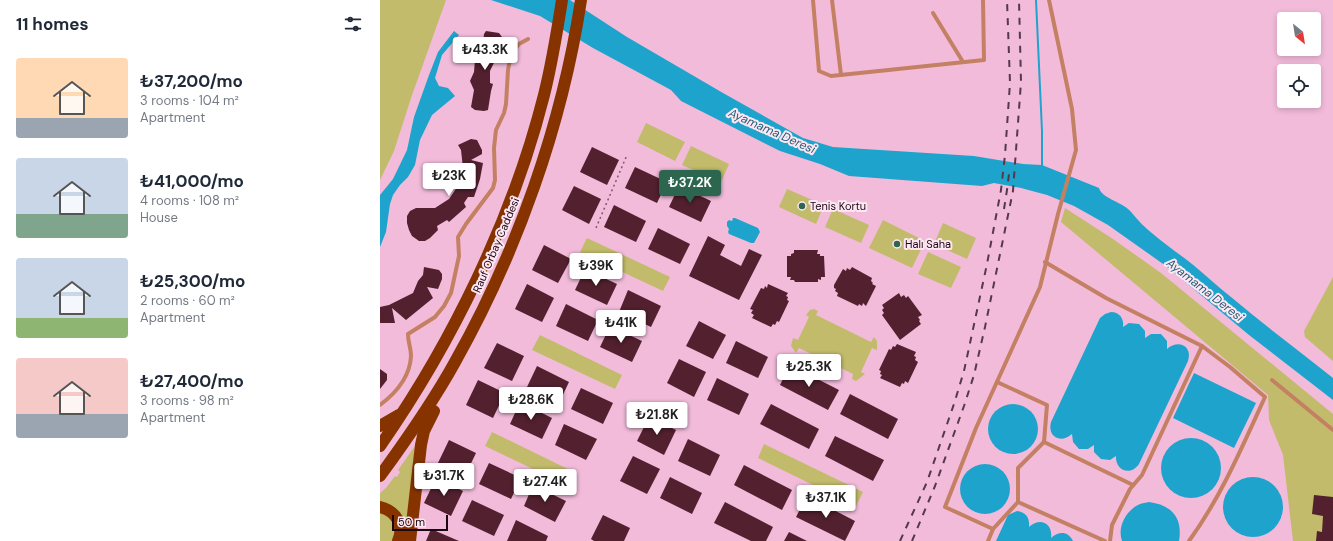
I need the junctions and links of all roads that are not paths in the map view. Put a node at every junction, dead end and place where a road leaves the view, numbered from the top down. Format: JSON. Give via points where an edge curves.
{"nodes":[{"id":1,"x":562,"y":0,"type":"edge"},
{"id":2,"x":581,"y":0,"type":"edge"},
{"id":3,"x":813,"y":0,"type":"edge"},
{"id":4,"x":832,"y":0,"type":"edge"},
{"id":5,"x":983,"y":0,"type":"edge"},
{"id":6,"x":1049,"y":0,"type":"edge"},
{"id":7,"x":934,"y":13,"type":"dead end"},
{"id":8,"x":528,"y":39,"type":"dead end"},
{"id":9,"x":963,"y":62,"type":"junction"},
{"id":10,"x":841,"y":75,"type":"junction"},
{"id":11,"x":1045,"y":262,"type":"junction"},
{"id":12,"x":1202,"y":346,"type":"junction"},
{"id":13,"x":455,"y":362,"type":"junction"},
{"id":14,"x":1272,"y":380,"type":"dead end"},
{"id":15,"x":997,"y":382,"type":"junction"},
{"id":16,"x":380,"y":405,"type":"edge"},
{"id":17,"x":402,"y":414,"type":"junction"},
{"id":18,"x":380,"y":426,"type":"edge"},
{"id":19,"x":1333,"y":430,"type":"edge"},
{"id":20,"x":1044,"y":442,"type":"junction"},
{"id":21,"x":380,"y":446,"type":"edge"},
{"id":22,"x":380,"y":476,"type":"edge"},
{"id":23,"x":1133,"y":486,"type":"junction"},
{"id":24,"x":1018,"y":502,"type":"junction"},
{"id":25,"x":380,"y":507,"type":"edge"},
{"id":26,"x":993,"y":529,"type":"junction"},
{"id":27,"x":398,"y":541,"type":"edge"},
{"id":28,"x":410,"y":541,"type":"edge"},
{"id":29,"x":988,"y":541,"type":"edge"},
{"id":30,"x":1105,"y":541,"type":"edge"},
{"id":31,"x":1110,"y":541,"type":"edge"},
{"id":32,"x":1189,"y":541,"type":"edge"}],
"edges":[{"from":1,"to":17,"type":"highway","name":"Rauf Orbay Caddesi","via":[[543,97],[517,181],[492,245],[452,328]]},
{"from":2,"to":13,"type":"highway","name":"Rauf Orbay Caddesi","via":[[574,47],[550,138],[529,200],[502,267]]},
{"from":3,"to":10,"type":"lane","via":[[819,71],[831,76]]},
{"from":4,"to":10,"type":"lane"},
{"from":5,"to":9,"type":"lane","via":[[984,60]]},
{"from":6,"to":11,"type":"lane","via":[[1072,109],[1076,150]]},
{"from":7,"to":9,"type":"lane"},
{"from":8,"to":16,"type":"lane","via":[[519,44],[511,54],[506,104],[496,130],[493,188],[458,237],[459,256],[451,293],[435,316],[408,334],[411,356],[408,372],[398,389]]},
{"from":9,"to":10,"type":"lane"},
{"from":11,"to":12,"type":"lane","via":[[1106,298]]},
{"from":11,"to":15,"type":"lane","via":[[1040,287]]},
{"from":12,"to":23,"type":"lane","via":[[1142,475]]},
{"from":12,"to":32,"type":"lane","via":[[1265,398],[1236,462]]},
{"from":13,"to":22,"type":"highway","name":"Rauf Orbay Caddesi"},
{"from":13,"to":28,"type":"highway","via":[[452,380],[429,418],[422,436]]},
{"from":14,"to":19,"type":"lane"},
{"from":15,"to":20,"type":"lane","via":[[1046,405]]},
{"from":15,"to":26,"type":"lane","via":[[945,507]]},
{"from":17,"to":18,"type":"highway"},
{"from":17,"to":21,"type":"highway","name":"Rauf Orbay Caddesi"},
{"from":20,"to":23,"type":"lane"},
{"from":20,"to":24,"type":"lane","via":[[1018,468]]},
{"from":23,"to":31,"type":"lane","via":[[1112,525]]},
{"from":24,"to":26,"type":"lane"},
{"from":24,"to":30,"type":"lane"},
{"from":25,"to":27,"type":"highway","via":[[390,510],[398,519],[401,529]]},
{"from":26,"to":29,"type":"lane"}]}
